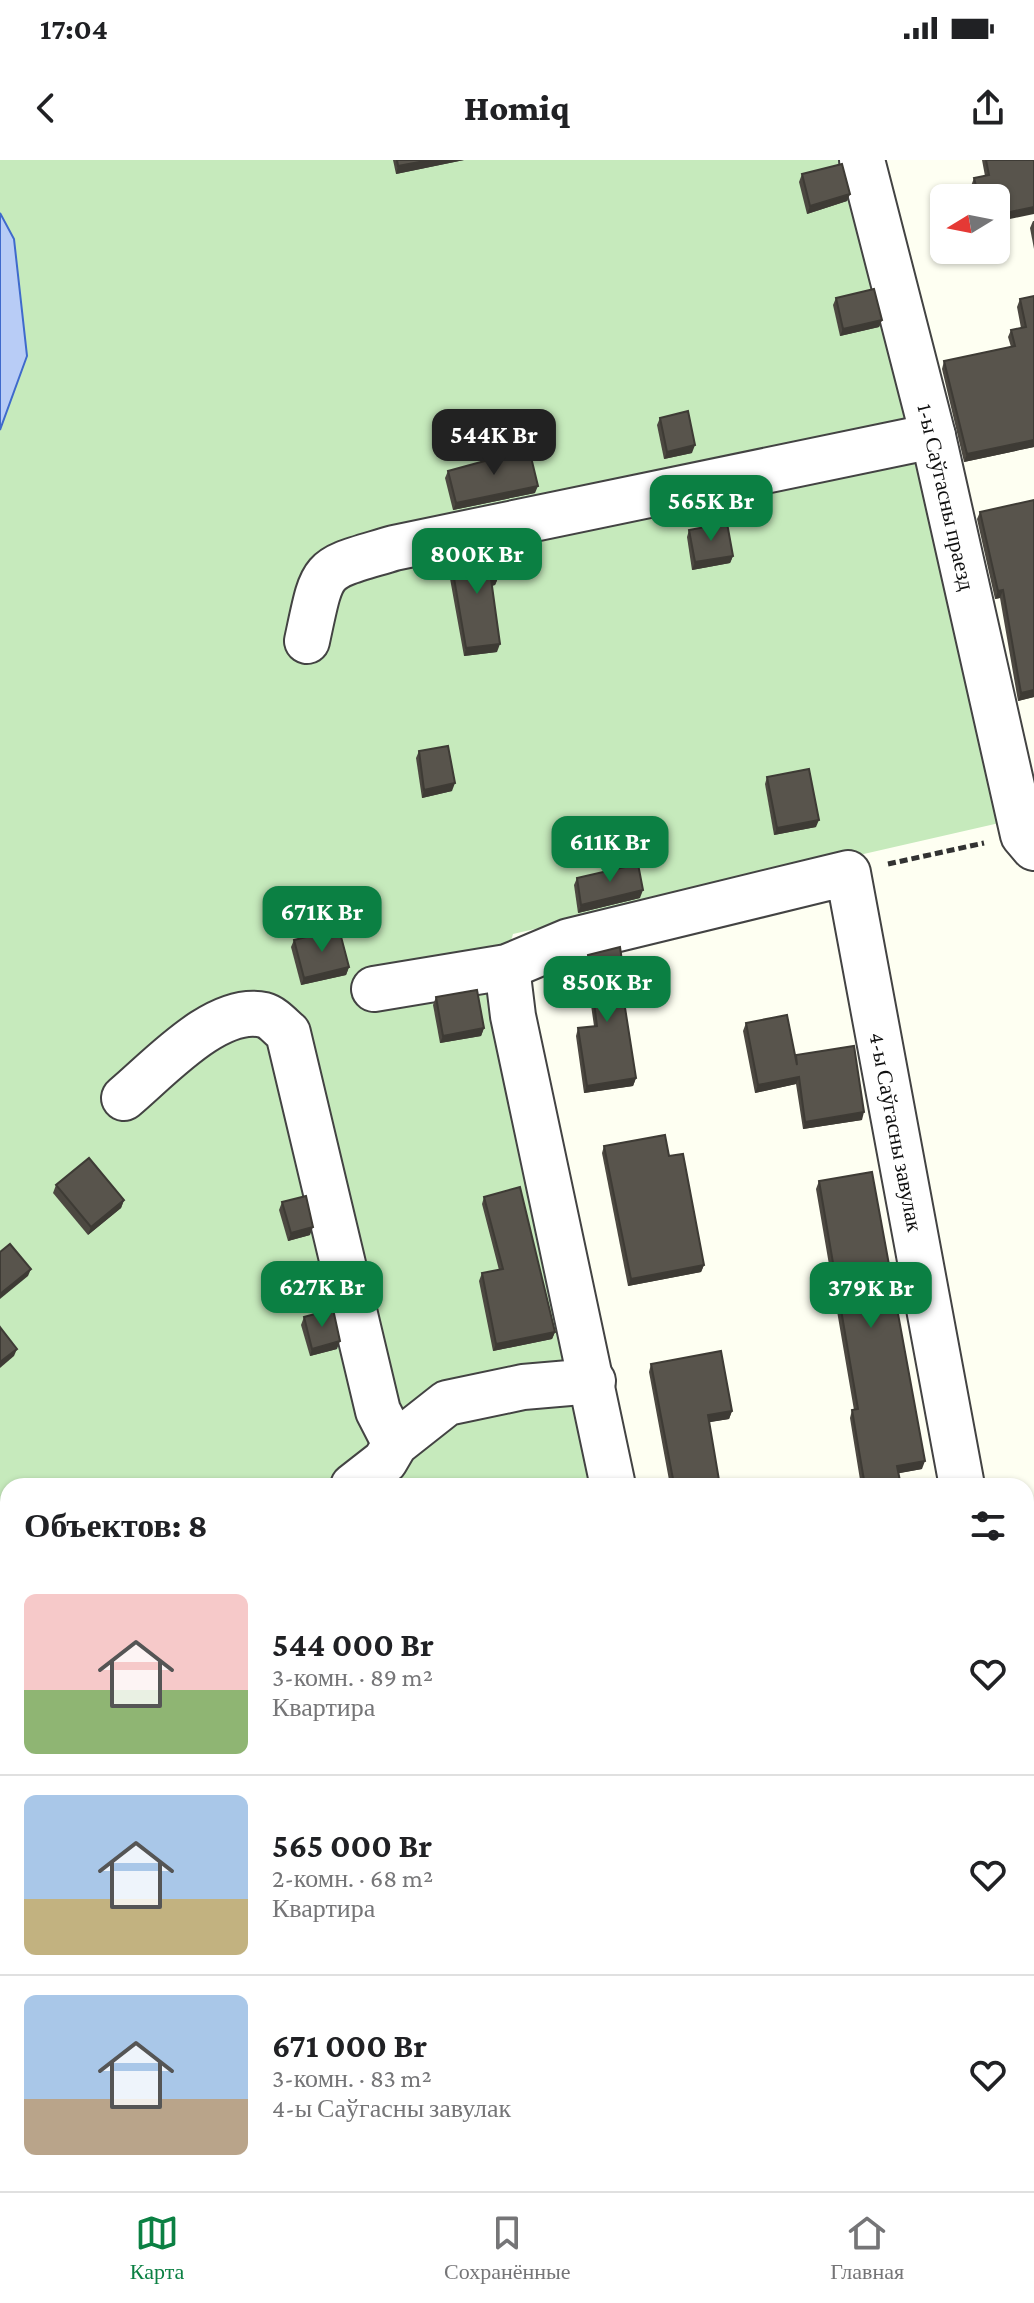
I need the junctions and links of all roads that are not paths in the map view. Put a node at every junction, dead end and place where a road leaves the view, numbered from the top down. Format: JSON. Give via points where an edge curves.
{"nodes":[{"id":1,"x":862,"y":160,"type":"edge"},
{"id":2,"x":933,"y":436,"type":"junction"},
{"id":3,"x":307,"y":641,"type":"dead end"},
{"id":4,"x":1029,"y":842,"type":"edge"},
{"id":5,"x":507,"y":967,"type":"junction"},
{"id":6,"x":374,"y":989,"type":"dead end"},
{"id":7,"x":124,"y":1098,"type":"dead end"},
{"id":8,"x":593,"y":1381,"type":"junction"},
{"id":9,"x":381,"y":1469,"type":"edge"},
{"id":10,"x":611,"y":1478,"type":"edge"},
{"id":11,"x":961,"y":1478,"type":"edge"}],
"edges":[{"from":1,"to":2,"type":"street","name":"1-ы Саўгасны праезд"},
{"from":2,"to":3,"type":"street","via":[[394,548],[333,566],[320,581]]},
{"from":2,"to":4,"type":"street","name":"1-ы Саўгасны праезд"},
{"from":5,"to":6,"type":"street"},
{"from":5,"to":8,"type":"street","via":[[513,1016]]},
{"from":5,"to":11,"type":"street","name":"4-ы Саўгасны завулак","via":[[569,941],[848,873]]},
{"from":7,"to":9,"type":"street","via":[[206,1029],[243,1013],[267,1015],[288,1033],[378,1411]]},
{"from":8,"to":9,"type":"street","via":[[523,1387],[447,1403]]},
{"from":8,"to":10,"type":"street"}]}
